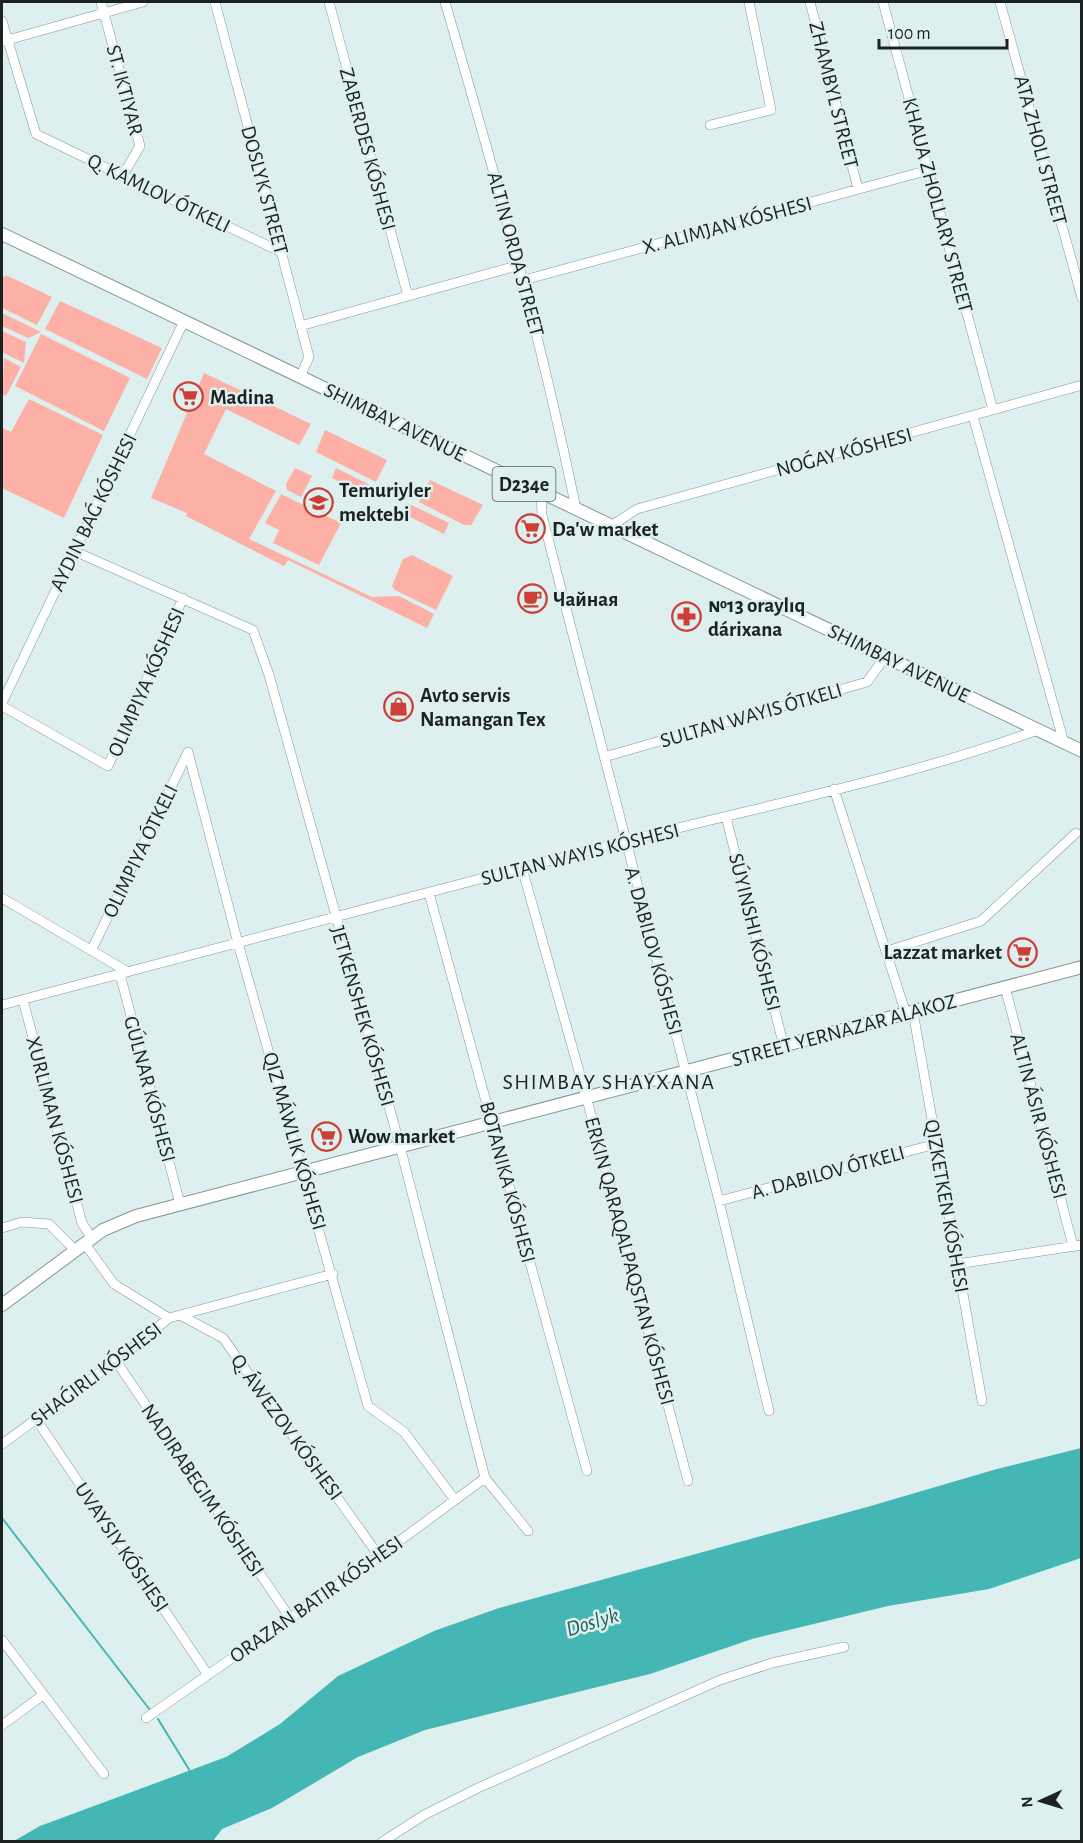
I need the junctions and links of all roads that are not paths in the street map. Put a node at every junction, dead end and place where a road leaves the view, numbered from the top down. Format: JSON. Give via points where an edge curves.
{"nodes":[{"id":1,"x":101,"y":2,"type":"edge"},
{"id":2,"x":142,"y":2,"type":"edge"},
{"id":3,"x":215,"y":2,"type":"edge"},
{"id":4,"x":329,"y":2,"type":"edge"},
{"id":5,"x":445,"y":2,"type":"edge"},
{"id":6,"x":748,"y":2,"type":"edge"},
{"id":7,"x":810,"y":2,"type":"edge"},
{"id":8,"x":883,"y":2,"type":"edge"},
{"id":9,"x":999,"y":2,"type":"edge"},
{"id":10,"x":104,"y":12,"type":"junction"},
{"id":11,"x":2,"y":21,"type":"edge"},
{"id":12,"x":4,"y":41,"type":"edge"},
{"id":13,"x":710,"y":125,"type":"dead end"},
{"id":14,"x":929,"y":170,"type":"junction"},
{"id":15,"x":123,"y":175,"type":"junction"},
{"id":16,"x":858,"y":189,"type":"junction"},
{"id":17,"x":2,"y":234,"type":"edge"},
{"id":18,"x":281,"y":252,"type":"junction"},
{"id":19,"x":520,"y":265,"type":"junction"},
{"id":20,"x":524,"y":280,"type":"junction"},
{"id":21,"x":408,"y":296,"type":"junction"},
{"id":22,"x":1082,"y":298,"type":"edge"},
{"id":23,"x":184,"y":321,"type":"junction"},
{"id":24,"x":300,"y":326,"type":"junction"},
{"id":25,"x":300,"y":377,"type":"junction"},
{"id":26,"x":1082,"y":385,"type":"edge"},
{"id":27,"x":993,"y":410,"type":"junction"},
{"id":28,"x":973,"y":416,"type":"junction"},
{"id":29,"x":541,"y":492,"type":"junction"},
{"id":30,"x":576,"y":509,"type":"junction"},
{"id":31,"x":611,"y":526,"type":"junction"},
{"id":32,"x":74,"y":551,"type":"junction"},
{"id":33,"x":183,"y":597,"type":"junction"},
{"id":34,"x":885,"y":657,"type":"junction"},
{"id":35,"x":2,"y":704,"type":"edge"},
{"id":36,"x":1038,"y":730,"type":"junction"},
{"id":37,"x":1064,"y":743,"type":"junction"},
{"id":38,"x":1082,"y":751,"type":"edge"},
{"id":39,"x":604,"y":757,"type":"junction"},
{"id":40,"x":834,"y":789,"type":"junction"},
{"id":41,"x":726,"y":817,"type":"junction"},
{"id":42,"x":1076,"y":833,"type":"dead end"},
{"id":43,"x":625,"y":841,"type":"junction"},
{"id":44,"x":522,"y":868,"type":"junction"},
{"id":45,"x":429,"y":893,"type":"junction"},
{"id":46,"x":2,"y":898,"type":"edge"},
{"id":47,"x":336,"y":917,"type":"junction"},
{"id":48,"x":238,"y":943,"type":"junction"},
{"id":49,"x":92,"y":949,"type":"junction"},
{"id":50,"x":886,"y":951,"type":"junction"},
{"id":51,"x":1082,"y":967,"type":"edge"},
{"id":52,"x":124,"y":973,"type":"junction"},
{"id":53,"x":1005,"y":987,"type":"junction"},
{"id":54,"x":23,"y":1000,"type":"junction"},
{"id":55,"x":2,"y":1005,"type":"edge"},
{"id":56,"x":909,"y":1013,"type":"junction"},
{"id":57,"x":784,"y":1047,"type":"junction"},
{"id":58,"x":686,"y":1071,"type":"junction"},
{"id":59,"x":586,"y":1096,"type":"junction"},
{"id":60,"x":491,"y":1122,"type":"junction"},
{"id":61,"x":936,"y":1144,"type":"junction"},
{"id":62,"x":400,"y":1146,"type":"junction"},
{"id":63,"x":304,"y":1172,"type":"junction"},
{"id":64,"x":719,"y":1201,"type":"junction"},
{"id":65,"x":180,"y":1204,"type":"junction"},
{"id":66,"x":2,"y":1227,"type":"edge"},
{"id":67,"x":84,"y":1244,"type":"junction"},
{"id":68,"x":1077,"y":1245,"type":"edge"},
{"id":69,"x":957,"y":1264,"type":"junction"},
{"id":70,"x":333,"y":1274,"type":"junction"},
{"id":71,"x":2,"y":1305,"type":"edge"},
{"id":72,"x":180,"y":1315,"type":"junction"},
{"id":73,"x":169,"y":1318,"type":"junction"},
{"id":74,"x":116,"y":1361,"type":"junction"},
{"id":75,"x":982,"y":1401,"type":"dead end"},
{"id":76,"x":769,"y":1411,"type":"dead end"},
{"id":77,"x":36,"y":1419,"type":"junction"},
{"id":78,"x":2,"y":1444,"type":"edge"},
{"id":79,"x":587,"y":1472,"type":"dead end"},
{"id":80,"x":485,"y":1478,"type":"junction"},
{"id":81,"x":688,"y":1481,"type":"dead end"},
{"id":82,"x":455,"y":1500,"type":"junction"},
{"id":83,"x":528,"y":1531,"type":"dead end"},
{"id":84,"x":379,"y":1556,"type":"junction"},
{"id":85,"x":290,"y":1618,"type":"junction"},
{"id":86,"x":2,"y":1640,"type":"edge"},
{"id":87,"x":844,"y":1647,"type":"dead end"},
{"id":88,"x":208,"y":1675,"type":"junction"},
{"id":89,"x":43,"y":1695,"type":"junction"},
{"id":90,"x":146,"y":1718,"type":"dead end"},
{"id":91,"x":2,"y":1725,"type":"edge"},
{"id":92,"x":104,"y":1774,"type":"dead end"},
{"id":93,"x":382,"y":1842,"type":"edge"}],
"edges":[{"from":1,"to":10,"type":"street","name":"ST. IKTIYAR"},
{"from":2,"to":10,"type":"street"},
{"from":3,"to":18,"type":"street","name":"DOSLYK STREET"},
{"from":4,"to":21,"type":"street","name":"ZABERDES KÓSHESI"},
{"from":5,"to":19,"type":"street","name":"ALTIN ORDA STREET"},
{"from":6,"to":13,"type":"street","via":[[771,110]]},
{"from":7,"to":16,"type":"street","name":"ZHAMBYL STREET"},
{"from":8,"to":14,"type":"street","name":"KHAUA ZHOLLARY STREET"},
{"from":9,"to":22,"type":"street","name":"ATA ZHOLI STREET"},
{"from":10,"to":12,"type":"street"},
{"from":10,"to":15,"type":"street","name":"ST. IKTIYAR","via":[[140,146]]},
{"from":11,"to":12,"type":"street"},
{"from":12,"to":15,"type":"street","name":"Q. KAMLOV ÓTKELI","via":[[36,134]]},
{"from":14,"to":16,"type":"street","name":"X. ALIMJAN KÓSHESI"},
{"from":14,"to":27,"type":"street","name":"KHAUA ZHOLLARY STREET"},
{"from":15,"to":18,"type":"street","name":"Q. KAMLOV ÓTKELI"},
{"from":16,"to":20,"type":"street","name":"X. ALIMJAN KÓSHESI"},
{"from":17,"to":23,"type":"main road","name":"SHIMBAY AVENUE","number":"D234e"},
{"from":18,"to":24,"type":"street","name":"DOSLYK STREET"},
{"from":19,"to":20,"type":"street","name":"ALTIN ORDA STREET"},
{"from":19,"to":21,"type":"street"},
{"from":20,"to":30,"type":"street","name":"ALTIN ORDA STREET"},
{"from":21,"to":24,"type":"street"},
{"from":23,"to":25,"type":"main road","name":"SHIMBAY AVENUE","number":"D234e"},
{"from":23,"to":32,"type":"street"},
{"from":24,"to":25,"type":"street","name":"DOSLYK STREET","via":[[309,357]]},
{"from":25,"to":29,"type":"main road","name":"SHIMBAY AVENUE","number":"D234e"},
{"from":26,"to":27,"type":"street","name":"NOǴAY KÓSHESI"},
{"from":27,"to":28,"type":"street","name":"NOǴAY KÓSHESI"},
{"from":28,"to":31,"type":"street","name":"NOǴAY KÓSHESI","via":[[637,509]]},
{"from":28,"to":37,"type":"street"},
{"from":29,"to":30,"type":"main road","name":"SHIMBAY AVENUE","number":"D234e"},
{"from":29,"to":39,"type":"street","name":"A. DABILOV KÓSHESI","via":[[542,515]]},
{"from":30,"to":31,"type":"main road","name":"SHIMBAY AVENUE","number":"D234e"},
{"from":31,"to":34,"type":"main road","name":"SHIMBAY AVENUE","number":"D234e"},
{"from":32,"to":33,"type":"street"},
{"from":32,"to":35,"type":"street"},
{"from":33,"to":35,"type":"street","name":"OLIMPIYA KÓSHESI","via":[[108,766]]},
{"from":33,"to":47,"type":"street","name":"JETKENSHEK KÓSHESI","via":[[253,630],[270,675]]},
{"from":34,"to":36,"type":"main road","name":"SHIMBAY AVENUE","number":"D234e"},
{"from":34,"to":39,"type":"street","via":[[867,682]]},
{"from":36,"to":37,"type":"main road","name":"SHIMBAY AVENUE","number":"D234e"},
{"from":36,"to":40,"type":"street"},
{"from":37,"to":38,"type":"main road","name":"SHIMBAY AVENUE","number":"D234e"},
{"from":39,"to":43,"type":"street","name":"A. DABILOV KÓSHESI"},
{"from":40,"to":41,"type":"street"},
{"from":40,"to":50,"type":"street"},
{"from":41,"to":43,"type":"street"},
{"from":41,"to":57,"type":"street","name":"SÚYINSHI KÓSHESI"},
{"from":42,"to":50,"type":"street","via":[[981,921]]},
{"from":43,"to":44,"type":"street"},
{"from":43,"to":58,"type":"street","name":"A. DABILOV KÓSHESI"},
{"from":44,"to":45,"type":"street"},
{"from":44,"to":59,"type":"street","name":"ERKIN QARAQALPAQSTAN KÓSHESI"},
{"from":45,"to":47,"type":"street"},
{"from":45,"to":60,"type":"street","name":"BOTANIKA KÓSHESI"},
{"from":46,"to":49,"type":"street"},
{"from":47,"to":48,"type":"street"},
{"from":47,"to":62,"type":"street","name":"JETKENSHEK KÓSHESI"},
{"from":48,"to":49,"type":"street","name":"OLIMPIYA ÓTKELI","via":[[188,752]]},
{"from":48,"to":52,"type":"street"},
{"from":48,"to":63,"type":"street"},
{"from":49,"to":52,"type":"street"},
{"from":50,"to":56,"type":"street"},
{"from":51,"to":53,"type":"main road","name":"STREET YERNAZAR ALAKOZ"},
{"from":52,"to":54,"type":"street"},
{"from":52,"to":65,"type":"street","name":"GÚLNAR KÓSHESI"},
{"from":53,"to":56,"type":"main road","name":"STREET YERNAZAR ALAKOZ"},
{"from":53,"to":68,"type":"street"},
{"from":54,"to":55,"type":"street"},
{"from":54,"to":67,"type":"street","name":"XURLIMAN KÓSHESI","via":[[82,1223]]},
{"from":56,"to":57,"type":"main road","name":"STREET YERNAZAR ALAKOZ"},
{"from":56,"to":61,"type":"street"},
{"from":57,"to":58,"type":"main road","name":"STREET YERNAZAR ALAKOZ"},
{"from":58,"to":59,"type":"main road","name":"STREET YERNAZAR ALAKOZ"},
{"from":58,"to":64,"type":"street","name":"A. DABILOV KÓSHESI"},
{"from":59,"to":60,"type":"main road","name":"STREET YERNAZAR ALAKOZ"},
{"from":59,"to":81,"type":"street","name":"ERKIN QARAQALPAQSTAN KÓSHESI"},
{"from":60,"to":62,"type":"main road","name":"STREET YERNAZAR ALAKOZ"},
{"from":60,"to":79,"type":"street","name":"BOTANIKA KÓSHESI"},
{"from":61,"to":64,"type":"street","name":"A. DABILOV ÓTKELI"},
{"from":61,"to":69,"type":"street"},
{"from":62,"to":63,"type":"main road","name":"STREET YERNAZAR ALAKOZ"},
{"from":62,"to":80,"type":"street","name":"JETKENSHEK KÓSHESI"},
{"from":63,"to":65,"type":"main road","name":"STREET YERNAZAR ALAKOZ"},
{"from":63,"to":70,"type":"street"},
{"from":64,"to":76,"type":"street","name":"A. DABILOV KÓSHESI"},
{"from":65,"to":67,"type":"main road","name":"STREET YERNAZAR ALAKOZ","via":[[136,1215]]},
{"from":66,"to":67,"type":"street","via":[[22,1222],[49,1224]]},
{"from":67,"to":71,"type":"main road","name":"STREET YERNAZAR ALAKOZ"},
{"from":67,"to":73,"type":"street","via":[[114,1284]]},
{"from":68,"to":69,"type":"street"},
{"from":69,"to":75,"type":"street"},
{"from":70,"to":72,"type":"street"},
{"from":70,"to":82,"type":"street","via":[[368,1406],[404,1432]]},
{"from":72,"to":73,"type":"street"},
{"from":72,"to":84,"type":"street","name":"Q. ÁWEZOV KÓSHESI","via":[[223,1338]]},
{"from":73,"to":74,"type":"street"},
{"from":74,"to":77,"type":"street"},
{"from":74,"to":85,"type":"street","name":"NADIRABEGIM KÓSHESI"},
{"from":77,"to":78,"type":"street"},
{"from":77,"to":88,"type":"street","name":"UVAYSIY KÓSHESI"},
{"from":80,"to":82,"type":"street"},
{"from":80,"to":83,"type":"street","name":"JETKENSHEK KÓSHESI"},
{"from":82,"to":84,"type":"street"},
{"from":84,"to":85,"type":"street"},
{"from":85,"to":88,"type":"street"},
{"from":86,"to":89,"type":"street"},
{"from":87,"to":93,"type":"street","via":[[772,1663],[720,1680],[478,1788]]},
{"from":88,"to":90,"type":"street"},
{"from":89,"to":91,"type":"street"},
{"from":89,"to":92,"type":"street"}]}
